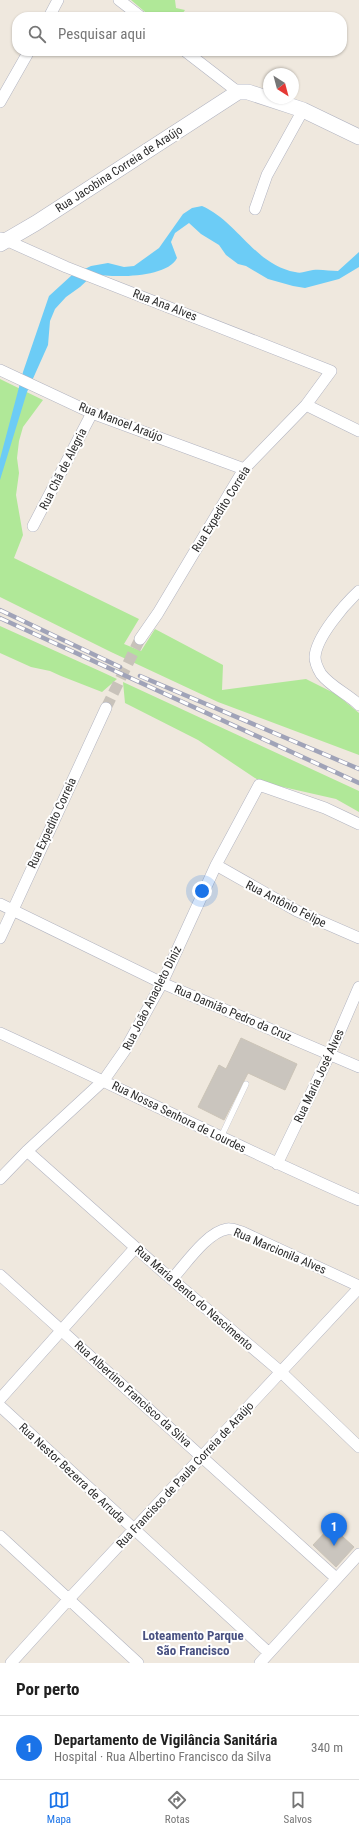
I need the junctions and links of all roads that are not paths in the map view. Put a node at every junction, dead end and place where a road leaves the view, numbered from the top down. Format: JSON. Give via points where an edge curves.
{"nodes":[{"id":1,"x":58,"y":0,"type":"edge"},
{"id":2,"x":119,"y":0,"type":"edge"},
{"id":3,"x":52,"y":12,"type":"edge"},
{"id":4,"x":135,"y":12,"type":"edge"},
{"id":5,"x":27,"y":56,"type":"edge"},
{"id":6,"x":191,"y":56,"type":"edge"},
{"id":7,"x":238,"y":92,"type":"junction"},
{"id":8,"x":0,"y":102,"type":"edge"},
{"id":9,"x":303,"y":110,"type":"junction"},
{"id":10,"x":359,"y":137,"type":"edge"},
{"id":11,"x":255,"y":209,"type":"dead end"},
{"id":12,"x":2,"y":241,"type":"edge"},
{"id":13,"x":0,"y":370,"type":"edge"},
{"id":14,"x":331,"y":370,"type":"joint"},
{"id":15,"x":306,"y":405,"type":"junction"},
{"id":16,"x":92,"y":413,"type":"junction"},
{"id":17,"x":359,"y":431,"type":"edge"},
{"id":18,"x":244,"y":469,"type":"junction"},
{"id":19,"x":33,"y":526,"type":"dead end"},
{"id":20,"x":359,"y":591,"type":"edge"},
{"id":21,"x":140,"y":639,"type":"tunnel mouth"},
{"id":22,"x":359,"y":705,"type":"edge"},
{"id":23,"x":106,"y":708,"type":"tunnel mouth"},
{"id":24,"x":359,"y":824,"type":"edge"},
{"id":25,"x":216,"y":865,"type":"junction"},
{"id":26,"x":0,"y":904,"type":"edge"},
{"id":27,"x":12,"y":910,"type":"junction"},
{"id":28,"x":0,"y":938,"type":"edge"},
{"id":29,"x":359,"y":938,"type":"edge"},
{"id":30,"x":162,"y":983,"type":"junction"},
{"id":31,"x":359,"y":987,"type":"edge"},
{"id":32,"x":0,"y":1033,"type":"edge"},
{"id":33,"x":330,"y":1054,"type":"junction"},
{"id":34,"x":359,"y":1067,"type":"edge"},
{"id":35,"x":104,"y":1080,"type":"junction"},
{"id":36,"x":246,"y":1084,"type":"dead end"},
{"id":37,"x":221,"y":1137,"type":"junction"},
{"id":38,"x":28,"y":1151,"type":"junction"},
{"id":39,"x":277,"y":1164,"type":"junction"},
{"id":40,"x":0,"y":1179,"type":"edge"},
{"id":41,"x":359,"y":1200,"type":"edge"},
{"id":42,"x":135,"y":1248,"type":"junction"},
{"id":43,"x":0,"y":1275,"type":"edge"},
{"id":44,"x":172,"y":1280,"type":"junction"},
{"id":45,"x":359,"y":1287,"type":"edge"},
{"id":46,"x":61,"y":1329,"type":"junction"},
{"id":47,"x":281,"y":1372,"type":"junction"},
{"id":48,"x":0,"y":1399,"type":"edge"},
{"id":49,"x":0,"y":1406,"type":"edge"},
{"id":50,"x":359,"y":1447,"type":"edge"},
{"id":51,"x":203,"y":1456,"type":"junction"},
{"id":52,"x":134,"y":1530,"type":"junction"},
{"id":53,"x":0,"y":1536,"type":"edge"},
{"id":54,"x":359,"y":1554,"type":"edge"},
{"id":55,"x":336,"y":1578,"type":"junction"},
{"id":56,"x":68,"y":1600,"type":"junction"},
{"id":57,"x":269,"y":1653,"type":"junction"},
{"id":58,"x":11,"y":1663,"type":"edge"},
{"id":59,"x":138,"y":1663,"type":"edge"},
{"id":60,"x":260,"y":1663,"type":"edge"}],
"edges":[{"from":1,"to":3,"type":"street"},
{"from":2,"to":4,"type":"street"},
{"from":5,"to":8,"type":"street"},
{"from":6,"to":7,"type":"street"},
{"from":7,"to":9,"type":"street","via":[[248,92]]},
{"from":7,"to":12,"type":"street","name":"Rua Jacobina Correia de Araújo","via":[[36,223]]},
{"from":9,"to":10,"type":"street"},
{"from":9,"to":11,"type":"street","via":[[267,175]]},
{"from":12,"to":14,"type":"street","name":"Rua Ana Alves"},
{"from":13,"to":16,"type":"street","name":"Rua Manoel Araújo"},
{"from":14,"to":15,"type":"street","name":"Rua Expedito Correia"},
{"from":15,"to":17,"type":"street"},
{"from":15,"to":18,"type":"street","name":"Rua Expedito Correia"},
{"from":16,"to":18,"type":"street","name":"Rua Manoel Araújo"},
{"from":16,"to":19,"type":"street","name":"Rua Chã de Alegria"},
{"from":18,"to":21,"type":"street","name":"Rua Expedito Correia"},
{"from":20,"to":22,"type":"street","via":[[341,609],[327,629],[315,657],[321,674]]},
{"from":23,"to":27,"type":"street","name":"Rua Expedito Correia"},
{"from":24,"to":25,"type":"street","name":"Rua João Anacleto Diniz","via":[[325,808],[259,785]]},
{"from":25,"to":29,"type":"street","name":"Rua Antônio Felipe","via":[[297,911]]},
{"from":25,"to":30,"type":"street","name":"Rua João Anacleto Diniz"},
{"from":26,"to":27,"type":"street","name":"Rua Damião Pedro da Cruz"},
{"from":27,"to":28,"type":"street","name":"Rua Expedito Correia"},
{"from":27,"to":30,"type":"street","name":"Rua Damião Pedro da Cruz"},
{"from":30,"to":33,"type":"street","name":"Rua Damião Pedro da Cruz"},
{"from":30,"to":35,"type":"street","name":"Rua João Anacleto Diniz","via":[[125,1050]]},
{"from":31,"to":33,"type":"street","name":"Rua Maria José Alves"},
{"from":32,"to":35,"type":"street","name":"Rua Nossa Senhora de Lourdes"},
{"from":33,"to":34,"type":"street","name":"Rua Damião Pedro da Cruz"},
{"from":33,"to":39,"type":"street","name":"Rua Maria José Alves"},
{"from":35,"to":37,"type":"street","name":"Rua Nossa Senhora de Lourdes"},
{"from":35,"to":38,"type":"street","name":"Rua João Anacleto Diniz"},
{"from":36,"to":37,"type":"lane"},
{"from":37,"to":39,"type":"street","name":"Rua Nossa Senhora de Lourdes"},
{"from":38,"to":40,"type":"street","name":"Rua João Anacleto Diniz"},
{"from":38,"to":42,"type":"street","name":"Rua Maria Bento do Nascimento"},
{"from":39,"to":41,"type":"street","name":"Rua Nossa Senhora de Lourdes"},
{"from":42,"to":44,"type":"street","name":"Rua Maria Bento do Nascimento"},
{"from":42,"to":46,"type":"street"},
{"from":43,"to":46,"type":"street","name":"Rua Albertino Francisco da Silva"},
{"from":44,"to":45,"type":"street","name":"Rua Marcionila Alves","via":[[203,1244],[215,1234],[228,1229],[242,1232]]},
{"from":44,"to":47,"type":"street","name":"Rua Maria Bento do Nascimento"},
{"from":45,"to":47,"type":"street","name":"Rua Francisco de Paula Correia de Araújo"},
{"from":46,"to":48,"type":"street"},
{"from":46,"to":51,"type":"street","name":"Rua Albertino Francisco da Silva"},
{"from":47,"to":50,"type":"street","name":"Rua Maria Bento do Nascimento"},
{"from":47,"to":51,"type":"street","name":"Rua Francisco de Paula Correia de Araújo"},
{"from":49,"to":52,"type":"street","name":"Rua Nestor Bezerra de Arruda"},
{"from":51,"to":52,"type":"street","name":"Rua Francisco de Paula Correia de Araújo"},
{"from":51,"to":55,"type":"street","name":"Rua Albertino Francisco da Silva"},
{"from":52,"to":56,"type":"street","name":"Rua Francisco de Paula Correia de Araújo"},
{"from":52,"to":57,"type":"street","name":"Rua Nestor Bezerra de Arruda"},
{"from":53,"to":56,"type":"street"},
{"from":54,"to":55,"type":"street"},
{"from":55,"to":57,"type":"street"},
{"from":56,"to":58,"type":"street","name":"Rua Francisco de Paula Correia de Araújo"},
{"from":56,"to":59,"type":"street"},
{"from":57,"to":60,"type":"street"}]}
